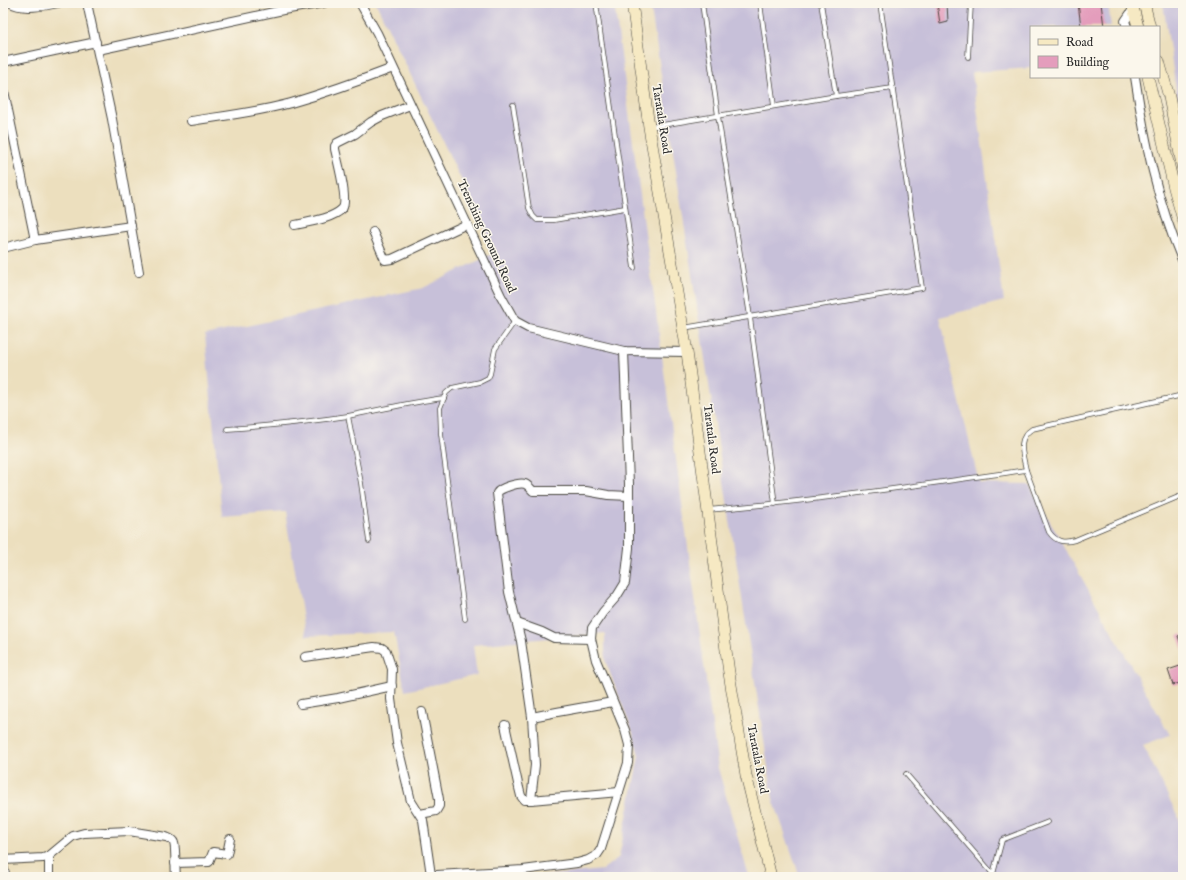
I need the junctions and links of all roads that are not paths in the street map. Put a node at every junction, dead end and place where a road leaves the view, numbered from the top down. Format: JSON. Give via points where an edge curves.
{"nodes":[{"id":1,"x":11,"y":3,"type":"edge"},
{"id":2,"x":58,"y":3,"type":"edge"},
{"id":3,"x":87,"y":3,"type":"edge"},
{"id":4,"x":324,"y":3,"type":"edge"},
{"id":5,"x":360,"y":3,"type":"edge"},
{"id":6,"x":596,"y":3,"type":"edge"},
{"id":7,"x":632,"y":3,"type":"edge"},
{"id":8,"x":702,"y":3,"type":"edge"},
{"id":9,"x":760,"y":3,"type":"edge"},
{"id":10,"x":821,"y":3,"type":"edge"},
{"id":11,"x":880,"y":3,"type":"edge"},
{"id":12,"x":972,"y":3,"type":"edge"},
{"id":13,"x":1139,"y":5,"type":"edge"},
{"id":14,"x":1127,"y":26,"type":"edge"},
{"id":15,"x":1138,"y":26,"type":"edge"},
{"id":16,"x":1150,"y":26,"type":"edge"},
{"id":17,"x":97,"y":46,"type":"junction"},
{"id":18,"x":968,"y":57,"type":"dead end"},
{"id":19,"x":3,"y":62,"type":"edge"},
{"id":20,"x":1160,"y":65,"type":"edge"},
{"id":21,"x":393,"y":68,"type":"junction"},
{"id":22,"x":1135,"y":78,"type":"edge"},
{"id":23,"x":1148,"y":78,"type":"edge"},
{"id":24,"x":3,"y":86,"type":"edge"},
{"id":25,"x":893,"y":88,"type":"junction"},
{"id":26,"x":836,"y":96,"type":"junction"},
{"id":27,"x":410,"y":105,"type":"junction"},
{"id":28,"x":513,"y":105,"type":"dead end"},
{"id":29,"x":774,"y":106,"type":"junction"},
{"id":30,"x":718,"y":116,"type":"junction"},
{"id":31,"x":191,"y":121,"type":"dead end"},
{"id":32,"x":649,"y":127,"type":"junction"},
{"id":33,"x":1183,"y":170,"type":"edge"},
{"id":34,"x":625,"y":208,"type":"junction"},
{"id":35,"x":1183,"y":220,"type":"edge"},
{"id":36,"x":467,"y":224,"type":"junction"},
{"id":37,"x":295,"y":225,"type":"dead end"},
{"id":38,"x":131,"y":226,"type":"junction"},
{"id":39,"x":373,"y":232,"type":"dead end"},
{"id":40,"x":35,"y":240,"type":"junction"},
{"id":41,"x":3,"y":248,"type":"edge"},
{"id":42,"x":1183,"y":262,"type":"edge"},
{"id":43,"x":634,"y":268,"type":"dead end"},
{"id":44,"x":139,"y":272,"type":"dead end"},
{"id":45,"x":750,"y":318,"type":"junction"},
{"id":46,"x":515,"y":321,"type":"junction"},
{"id":47,"x":683,"y":328,"type":"junction"},
{"id":48,"x":624,"y":351,"type":"junction"},
{"id":49,"x":688,"y":352,"type":"junction"},
{"id":50,"x":1183,"y":395,"type":"edge"},
{"id":51,"x":444,"y":398,"type":"junction"},
{"id":52,"x":348,"y":416,"type":"junction"},
{"id":53,"x":227,"y":429,"type":"dead end"},
{"id":54,"x":1026,"y":470,"type":"junction"},
{"id":55,"x":1183,"y":495,"type":"edge"},
{"id":56,"x":629,"y":496,"type":"junction"},
{"id":57,"x":775,"y":504,"type":"junction"},
{"id":58,"x":708,"y":510,"type":"junction"},
{"id":59,"x":369,"y":541,"type":"dead end"},
{"id":60,"x":465,"y":619,"type":"dead end"},
{"id":61,"x":517,"y":623,"type":"junction"},
{"id":62,"x":591,"y":639,"type":"junction"},
{"id":63,"x":305,"y":656,"type":"dead end"},
{"id":64,"x":392,"y":686,"type":"junction"},
{"id":65,"x":613,"y":702,"type":"junction"},
{"id":66,"x":301,"y":704,"type":"dead end"},
{"id":67,"x":422,"y":712,"type":"dead end"},
{"id":68,"x":532,"y":717,"type":"junction"},
{"id":69,"x":505,"y":725,"type":"dead end"},
{"id":70,"x":906,"y":774,"type":"dead end"},
{"id":71,"x":619,"y":792,"type":"junction"},
{"id":72,"x":531,"y":800,"type":"junction"},
{"id":73,"x":420,"y":814,"type":"junction"},
{"id":74,"x":1048,"y":822,"type":"dead end"},
{"id":75,"x":230,"y":840,"type":"dead end"},
{"id":76,"x":49,"y":856,"type":"junction"},
{"id":77,"x":3,"y":860,"type":"edge"},
{"id":78,"x":175,"y":863,"type":"junction"},
{"id":79,"x":3,"y":866,"type":"edge"},
{"id":80,"x":435,"y":876,"type":"edge"},
{"id":81,"x":993,"y":876,"type":"edge"},
{"id":82,"x":6,"y":877,"type":"edge"},
{"id":83,"x":49,"y":877,"type":"edge"},
{"id":84,"x":176,"y":877,"type":"edge"},
{"id":85,"x":419,"y":877,"type":"edge"},
{"id":86,"x":771,"y":877,"type":"edge"}],
"edges":[{"from":1,"to":2,"type":"street","via":[[30,7]]},
{"from":3,"to":17,"type":"street"},
{"from":4,"to":17,"type":"street"},
{"from":5,"to":21,"type":"street","name":"Trenching Ground Road"},
{"from":6,"to":34,"type":"lane"},
{"from":7,"to":32,"type":"street","name":"Taratala Road"},
{"from":8,"to":30,"type":"lane"},
{"from":9,"to":29,"type":"lane"},
{"from":10,"to":26,"type":"lane"},
{"from":11,"to":25,"type":"lane"},
{"from":12,"to":18,"type":"lane"},
{"from":13,"to":14,"type":"street","via":[[1126,21]]},
{"from":13,"to":15,"type":"street"},
{"from":13,"to":16,"type":"street"},
{"from":17,"to":19,"type":"street"},
{"from":17,"to":38,"type":"street"},
{"from":20,"to":33,"type":"street"},
{"from":21,"to":27,"type":"street","name":"Trenching Ground Road"},
{"from":21,"to":31,"type":"street","via":[[290,103],[252,112]]},
{"from":22,"to":42,"type":"street","via":[[1155,182],[1170,232]]},
{"from":23,"to":35,"type":"street"},
{"from":24,"to":40,"type":"street"},
{"from":25,"to":26,"type":"lane"},
{"from":25,"to":45,"type":"lane","via":[[922,288]]},
{"from":26,"to":29,"type":"lane"},
{"from":27,"to":36,"type":"street","name":"Trenching Ground Road"},
{"from":27,"to":37,"type":"street","via":[[382,116],[337,143],[335,149],[344,198],[343,207],[327,217]]},
{"from":28,"to":34,"type":"lane","via":[[529,208],[537,220],[554,220]]},
{"from":29,"to":30,"type":"lane"},
{"from":30,"to":32,"type":"lane"},
{"from":30,"to":45,"type":"lane"},
{"from":32,"to":47,"type":"street","name":"Taratala Road"},
{"from":34,"to":43,"type":"lane"},
{"from":36,"to":39,"type":"street","via":[[385,260]]},
{"from":36,"to":46,"type":"street","name":"Trenching Ground Road"},
{"from":38,"to":40,"type":"street"},
{"from":38,"to":44,"type":"street"},
{"from":40,"to":41,"type":"street"},
{"from":45,"to":47,"type":"lane"},
{"from":45,"to":57,"type":"lane"},
{"from":46,"to":48,"type":"street","via":[[528,328]]},
{"from":46,"to":51,"type":"lane","via":[[495,349],[488,378],[452,388]]},
{"from":47,"to":49,"type":"street","name":"Taratala Road"},
{"from":48,"to":49,"type":"street"},
{"from":48,"to":56,"type":"street"},
{"from":49,"to":58,"type":"street","name":"Taratala Road"},
{"from":50,"to":54,"type":"lane","via":[[1032,429],[1025,433],[1021,443]]},
{"from":51,"to":52,"type":"lane"},
{"from":51,"to":60,"type":"lane","via":[[440,408],[441,434]]},
{"from":52,"to":53,"type":"lane"},
{"from":52,"to":59,"type":"lane"},
{"from":54,"to":55,"type":"lane","via":[[1049,532],[1064,542],[1075,540]]},
{"from":54,"to":57,"type":"lane"},
{"from":56,"to":61,"type":"street","via":[[608,496],[586,491],[533,491],[525,484],[498,490],[508,592]]},
{"from":56,"to":62,"type":"street","via":[[629,548],[625,583],[592,628]]},
{"from":57,"to":58,"type":"lane"},
{"from":58,"to":86,"type":"street","name":"Taratala Road","via":[[729,673],[746,774]]},
{"from":61,"to":62,"type":"street","via":[[554,638]]},
{"from":61,"to":68,"type":"street"},
{"from":62,"to":65,"type":"street","via":[[596,660]]},
{"from":63,"to":64,"type":"street","via":[[382,648],[390,659]]},
{"from":64,"to":66,"type":"street"},
{"from":64,"to":73,"type":"street","via":[[391,699],[396,736],[407,790]]},
{"from":65,"to":68,"type":"street"},
{"from":65,"to":71,"type":"street","via":[[629,745],[628,763]]},
{"from":67,"to":73,"type":"street","via":[[439,806],[436,811]]},
{"from":68,"to":72,"type":"street","via":[[535,766]]},
{"from":69,"to":72,"type":"street","via":[[521,796],[524,800]]},
{"from":70,"to":81,"type":"lane"},
{"from":71,"to":72,"type":"street"},
{"from":71,"to":80,"type":"street","via":[[601,849],[588,860],[523,870]]},
{"from":73,"to":80,"type":"street"},
{"from":74,"to":81,"type":"lane","via":[[1002,840]]},
{"from":75,"to":78,"type":"street","via":[[227,854],[213,852],[209,862]]},
{"from":76,"to":77,"type":"street"},
{"from":76,"to":78,"type":"street","via":[[73,836],[84,833],[129,831],[171,839],[174,842]]},
{"from":76,"to":83,"type":"street"},
{"from":78,"to":84,"type":"street"},
{"from":79,"to":82,"type":"street"},
{"from":80,"to":85,"type":"street"}]}
